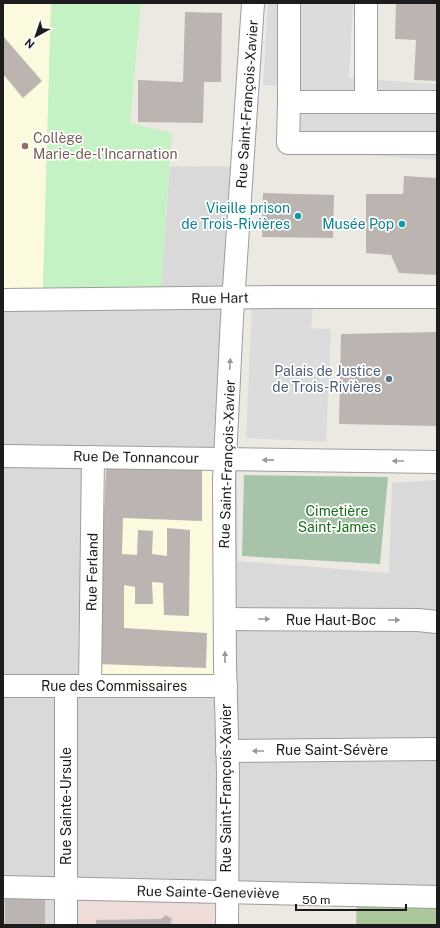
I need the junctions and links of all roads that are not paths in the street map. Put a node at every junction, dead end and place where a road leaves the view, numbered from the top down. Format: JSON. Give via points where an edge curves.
{"nodes":[{"id":1,"x":253,"y":3,"type":"edge"},
{"id":2,"x":289,"y":3,"type":"edge"},
{"id":3,"x":366,"y":3,"type":"edge"},
{"id":4,"x":289,"y":102,"type":"junction"},
{"id":5,"x":366,"y":102,"type":"junction"},
{"id":6,"x":437,"y":102,"type":"edge"},
{"id":7,"x":437,"y":143,"type":"edge"},
{"id":8,"x":437,"y":297,"type":"edge"},
{"id":9,"x":233,"y":298,"type":"junction"},
{"id":10,"x":3,"y":300,"type":"edge"},
{"id":11,"x":3,"y":456,"type":"edge"},
{"id":12,"x":93,"y":457,"type":"junction"},
{"id":13,"x":225,"y":458,"type":"junction"},
{"id":14,"x":437,"y":462,"type":"edge"},
{"id":15,"x":224,"y":619,"type":"junction"},
{"id":16,"x":437,"y":622,"type":"edge"},
{"id":17,"x":3,"y":686,"type":"edge"},
{"id":18,"x":66,"y":686,"type":"junction"},
{"id":19,"x":90,"y":686,"type":"junction"},
{"id":20,"x":226,"y":686,"type":"junction"},
{"id":21,"x":437,"y":749,"type":"edge"},
{"id":22,"x":227,"y":751,"type":"junction"},
{"id":23,"x":3,"y":887,"type":"edge"},
{"id":24,"x":66,"y":888,"type":"junction"},
{"id":25,"x":227,"y":892,"type":"junction"},
{"id":26,"x":437,"y":897,"type":"edge"},
{"id":27,"x":66,"y":925,"type":"edge"},
{"id":28,"x":227,"y":925,"type":"edge"}],
"edges":[{"from":1,"to":9,"type":"street","name":"Rue Saint-François-Xavier"},
{"from":2,"to":4,"type":"street"},
{"from":3,"to":5,"type":"street"},
{"from":4,"to":5,"type":"street"},
{"from":4,"to":7,"type":"street","via":[[288,142]]},
{"from":5,"to":6,"type":"street"},
{"from":8,"to":9,"type":"street","name":"Rue Hart"},
{"from":9,"to":10,"type":"street","name":"Rue Hart"},
{"from":13,"to":9,"type":"street","name":"Rue Saint-François-Xavier","one_way":true},
{"from":11,"to":12,"type":"street","name":"Rue De Tonnancour"},
{"from":12,"to":13,"type":"street","name":"Rue De Tonnancour"},
{"from":12,"to":19,"type":"street","name":"Rue Ferland"},
{"from":14,"to":13,"type":"street","name":"Rue De Tonnancour","one_way":true},
{"from":13,"to":15,"type":"street","name":"Rue Saint-François-Xavier"},
{"from":15,"to":16,"type":"street","name":"Rue Haut-Boc","one_way":true},
{"from":20,"to":15,"type":"street","name":"Rue Saint-François-Xavier","one_way":true},
{"from":17,"to":18,"type":"street","name":"Rue des Commissaires"},
{"from":18,"to":19,"type":"street","name":"Rue des Commissaires"},
{"from":18,"to":24,"type":"street","name":"Rue Sainte-Ursule"},
{"from":19,"to":20,"type":"street","name":"Rue des Commissaires"},
{"from":20,"to":22,"type":"street","name":"Rue Saint-François-Xavier"},
{"from":21,"to":22,"type":"street","name":"Rue Saint-Sévère","one_way":true},
{"from":22,"to":25,"type":"street","name":"Rue Saint-François-Xavier"},
{"from":23,"to":24,"type":"street","name":"Rue Sainte-Geneviève"},
{"from":24,"to":25,"type":"street","name":"Rue Sainte-Geneviève"},
{"from":24,"to":27,"type":"street","name":"Rue Sainte-Ursule"},
{"from":25,"to":26,"type":"street","name":"Rue Sainte-Geneviève"},
{"from":25,"to":28,"type":"street","name":"Rue Saint-François-Xavier"}]}
